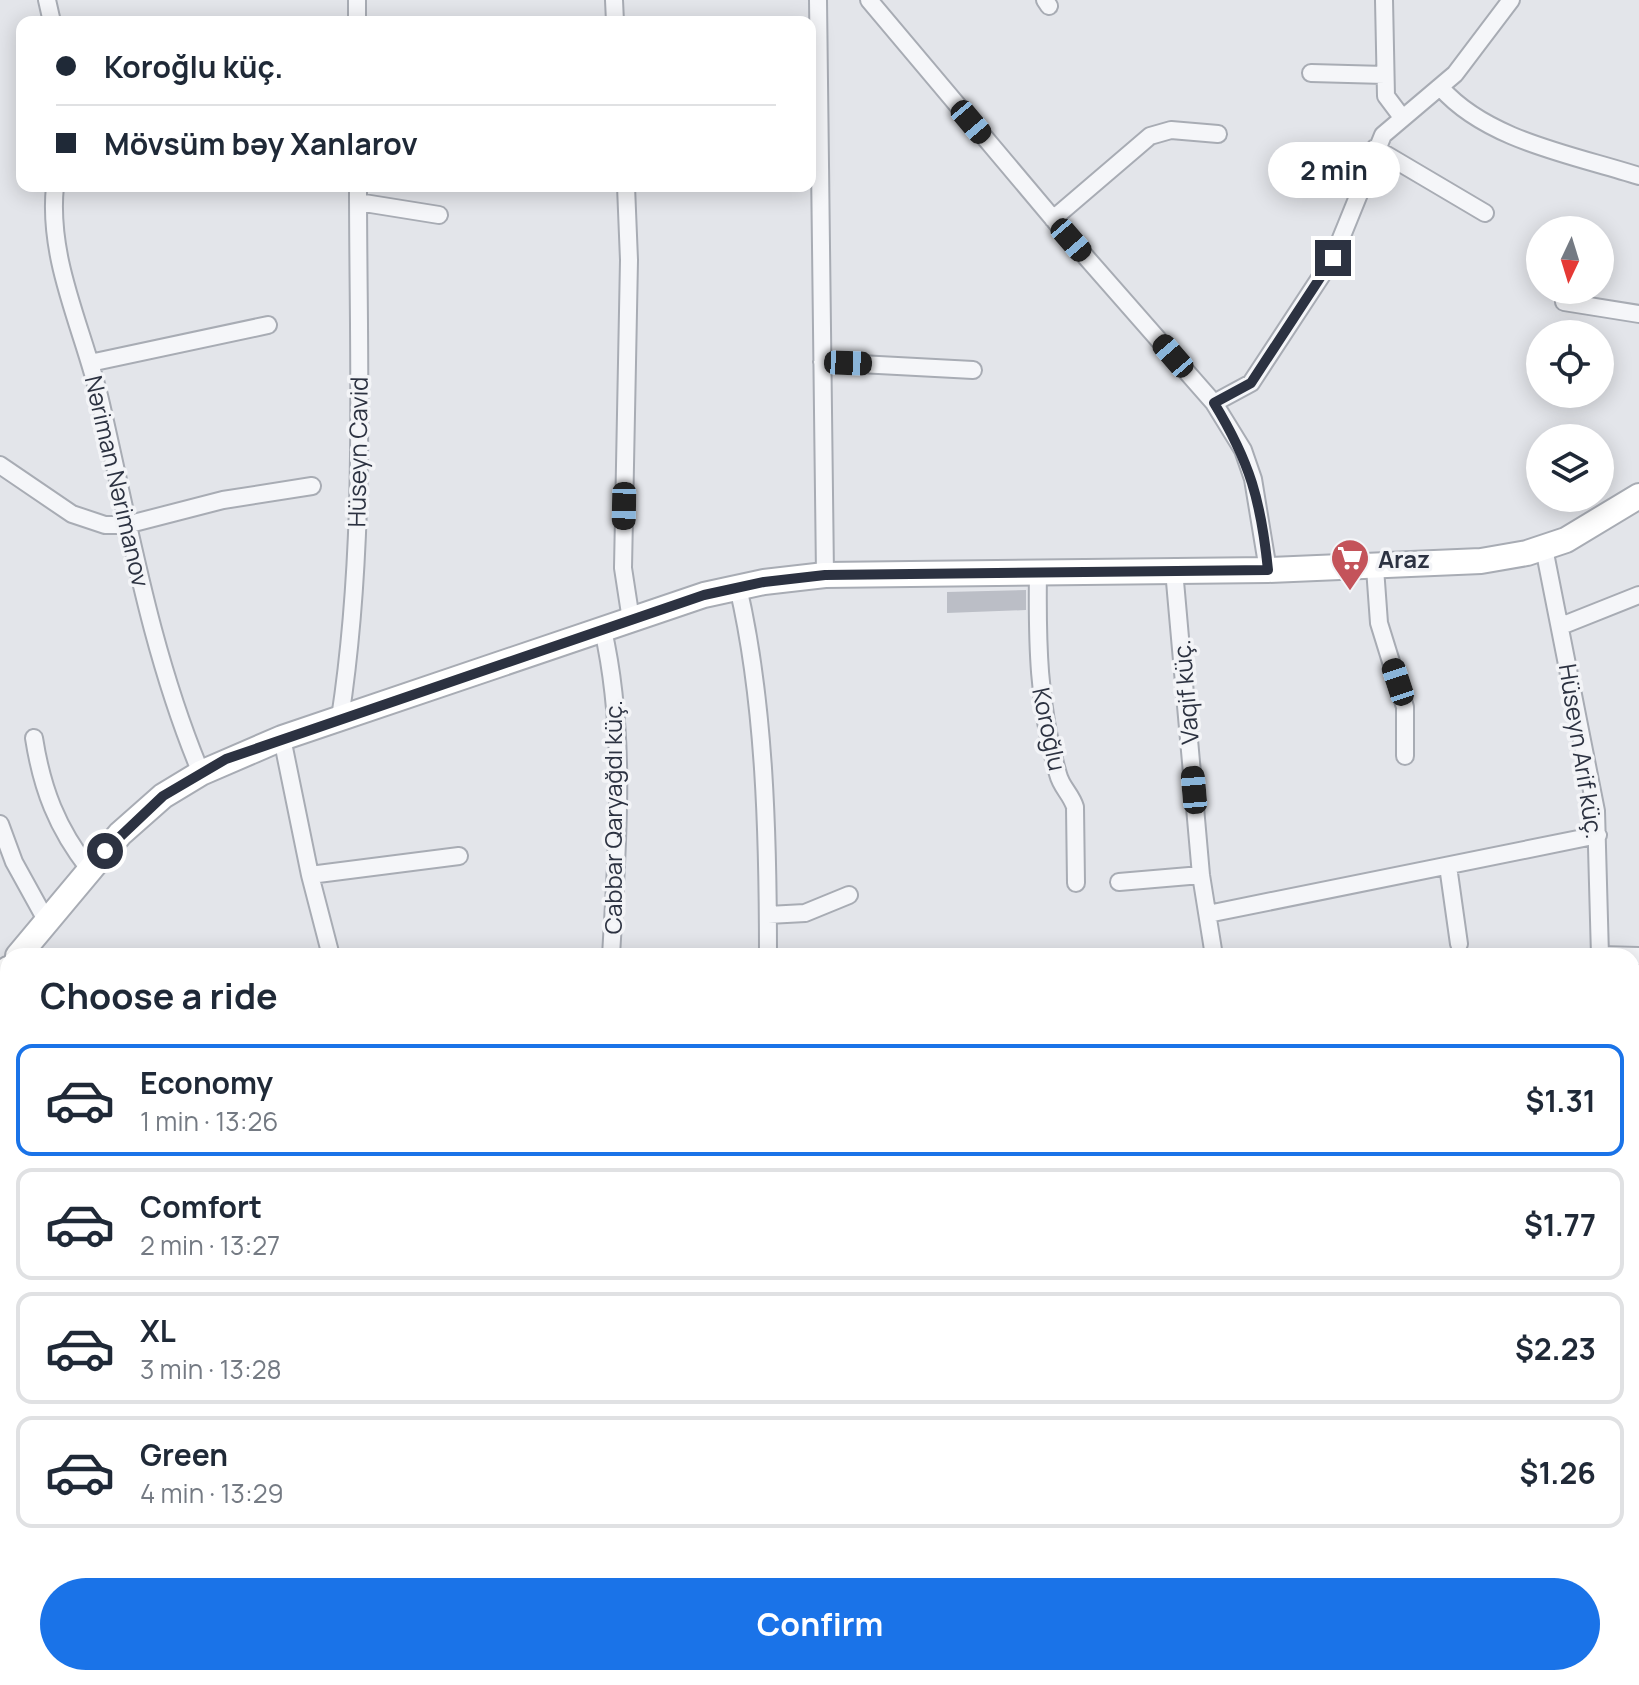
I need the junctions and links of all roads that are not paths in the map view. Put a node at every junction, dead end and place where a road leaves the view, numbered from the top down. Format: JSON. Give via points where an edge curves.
{"nodes":[{"id":1,"x":818,"y":0,"type":"edge"},
{"id":2,"x":869,"y":0,"type":"edge"},
{"id":3,"x":1384,"y":0,"type":"edge"},
{"id":4,"x":1511,"y":0,"type":"edge"},
{"id":5,"x":1311,"y":73,"type":"dead end"},
{"id":6,"x":1385,"y":75,"type":"junction"},
{"id":7,"x":1441,"y":88,"type":"junction"},
{"id":8,"x":1401,"y":116,"type":"junction"},
{"id":9,"x":1218,"y":134,"type":"dead end"},
{"id":10,"x":1375,"y":148,"type":"junction"},
{"id":11,"x":1639,"y":176,"type":"edge"},
{"id":12,"x":55,"y":192,"type":"edge"},
{"id":13,"x":626,"y":192,"type":"edge"},
{"id":14,"x":358,"y":194,"type":"edge"},
{"id":15,"x":1485,"y":213,"type":"dead end"},
{"id":16,"x":439,"y":215,"type":"dead end"},
{"id":17,"x":1053,"y":219,"type":"junction"},
{"id":18,"x":1576,"y":304,"type":"edge"},
{"id":19,"x":1639,"y":314,"type":"edge"},
{"id":20,"x":268,"y":325,"type":"dead end"},
{"id":21,"x":822,"y":362,"type":"junction"},
{"id":22,"x":90,"y":363,"type":"junction"},
{"id":23,"x":973,"y":370,"type":"dead end"},
{"id":24,"x":1214,"y":403,"type":"junction"},
{"id":25,"x":0,"y":465,"type":"edge"},
{"id":26,"x":312,"y":486,"type":"dead end"},
{"id":27,"x":1639,"y":496,"type":"edge"},
{"id":28,"x":126,"y":525,"type":"junction"},
{"id":29,"x":1544,"y":548,"type":"junction"},
{"id":30,"x":1375,"y":568,"type":"junction"},
{"id":31,"x":1038,"y":570,"type":"junction"},
{"id":32,"x":1174,"y":570,"type":"junction"},
{"id":33,"x":1268,"y":570,"type":"junction"},
{"id":34,"x":825,"y":575,"type":"junction"},
{"id":35,"x":738,"y":587,"type":"junction"},
{"id":36,"x":1639,"y":595,"type":"edge"},
{"id":37,"x":631,"y":620,"type":"junction"},
{"id":38,"x":1561,"y":626,"type":"junction"},
{"id":39,"x":603,"y":630,"type":"junction"},
{"id":40,"x":340,"y":718,"type":"junction"},
{"id":41,"x":34,"y":738,"type":"dead end"},
{"id":42,"x":282,"y":738,"type":"junction"},
{"id":43,"x":1405,"y":756,"type":"dead end"},
{"id":44,"x":201,"y":773,"type":"junction"},
{"id":45,"x":0,"y":824,"type":"edge"},
{"id":46,"x":1598,"y":835,"type":"junction"},
{"id":47,"x":459,"y":856,"type":"dead end"},
{"id":48,"x":1448,"y":866,"type":"junction"},
{"id":49,"x":89,"y":869,"type":"junction"},
{"id":50,"x":310,"y":875,"type":"junction"},
{"id":51,"x":1201,"y":875,"type":"junction"},
{"id":52,"x":1119,"y":882,"type":"dead end"},
{"id":53,"x":1076,"y":883,"type":"dead end"},
{"id":54,"x":849,"y":895,"type":"dead end"},
{"id":55,"x":1208,"y":914,"type":"junction"},
{"id":56,"x":768,"y":915,"type":"junction"},
{"id":57,"x":46,"y":920,"type":"junction"},
{"id":58,"x":1459,"y":944,"type":"dead end"},
{"id":59,"x":27,"y":948,"type":"edge"},
{"id":60,"x":329,"y":948,"type":"edge"},
{"id":61,"x":611,"y":948,"type":"edge"},
{"id":62,"x":768,"y":948,"type":"edge"},
{"id":63,"x":1213,"y":948,"type":"edge"},
{"id":64,"x":1600,"y":948,"type":"edge"}],
"edges":[{"from":1,"to":21,"type":"street"},
{"from":2,"to":17,"type":"street"},
{"from":3,"to":6,"type":"street"},
{"from":4,"to":7,"type":"street"},
{"from":5,"to":6,"type":"street"},
{"from":6,"to":8,"type":"street","via":[[1386,96]]},
{"from":7,"to":8,"type":"street"},
{"from":7,"to":11,"type":"street","via":[[1474,115],[1529,141]]},
{"from":8,"to":10,"type":"street"},
{"from":9,"to":17,"type":"street","via":[[1171,130],[1150,136]]},
{"from":10,"to":15,"type":"street"},
{"from":10,"to":24,"type":"street","via":[[1333,258],[1251,383]]},
{"from":12,"to":22,"type":"street","name":"Nəriman Nərimanov","via":[[62,268]]},
{"from":13,"to":37,"type":"street","via":[[623,568]]},
{"from":14,"to":16,"type":"street"},
{"from":14,"to":40,"type":"street","name":"Hüseyn Cavid","via":[[358,490],[352,640]]},
{"from":17,"to":24,"type":"street"},
{"from":18,"to":19,"type":"street"},
{"from":20,"to":22,"type":"street"},
{"from":21,"to":23,"type":"street"},
{"from":21,"to":34,"type":"street"},
{"from":22,"to":28,"type":"street","name":"Nəriman Nərimanov"},
{"from":24,"to":33,"type":"street","via":[[1243,450],[1253,479]]},
{"from":25,"to":28,"type":"street","via":[[72,514],[105,525]]},
{"from":26,"to":28,"type":"street","via":[[223,500]]},
{"from":27,"to":29,"type":"street","via":[[1582,532]]},
{"from":28,"to":44,"type":"street","name":"Nəriman Nərimanov","via":[[164,675]]},
{"from":29,"to":30,"type":"street","via":[[1481,561]]},
{"from":29,"to":38,"type":"street","name":"Hüseyn Arif küç."},
{"from":30,"to":33,"type":"street"},
{"from":30,"to":43,"type":"street","via":[[1379,623],[1405,707]]},
{"from":31,"to":32,"type":"street"},
{"from":31,"to":34,"type":"street"},
{"from":31,"to":53,"type":"street","name":"Koroğlu","via":[[1040,689],[1059,779],[1075,807]]},
{"from":32,"to":33,"type":"street"},
{"from":32,"to":51,"type":"street","name":"Vaqif küç."},
{"from":34,"to":35,"type":"street"},
{"from":35,"to":37,"type":"street"},
{"from":35,"to":56,"type":"street","via":[[755,696]]},
{"from":36,"to":38,"type":"street"},
{"from":37,"to":39,"type":"street"},
{"from":38,"to":46,"type":"street","name":"Hüseyn Arif küç."},
{"from":39,"to":40,"type":"street"},
{"from":39,"to":61,"type":"street","name":"Cabbar Qaryağdı küç.","via":[[617,768]]},
{"from":40,"to":42,"type":"street"},
{"from":41,"to":49,"type":"street","via":[[41,782],[56,819]]},
{"from":42,"to":44,"type":"street"},
{"from":42,"to":50,"type":"street"},
{"from":44,"to":49,"type":"street","via":[[152,806]]},
{"from":45,"to":57,"type":"street"},
{"from":46,"to":48,"type":"street"},
{"from":46,"to":64,"type":"street","name":"Hüseyn Arif küç."},
{"from":47,"to":50,"type":"street"},
{"from":48,"to":55,"type":"street"},
{"from":48,"to":58,"type":"street"},
{"from":49,"to":57,"type":"street"},
{"from":50,"to":60,"type":"street"},
{"from":51,"to":52,"type":"street"},
{"from":51,"to":55,"type":"street","name":"Vaqif küç."},
{"from":54,"to":56,"type":"street","via":[[805,913]]},
{"from":55,"to":63,"type":"street","name":"Vaqif küç."},
{"from":56,"to":62,"type":"street"},
{"from":57,"to":59,"type":"street"}]}
